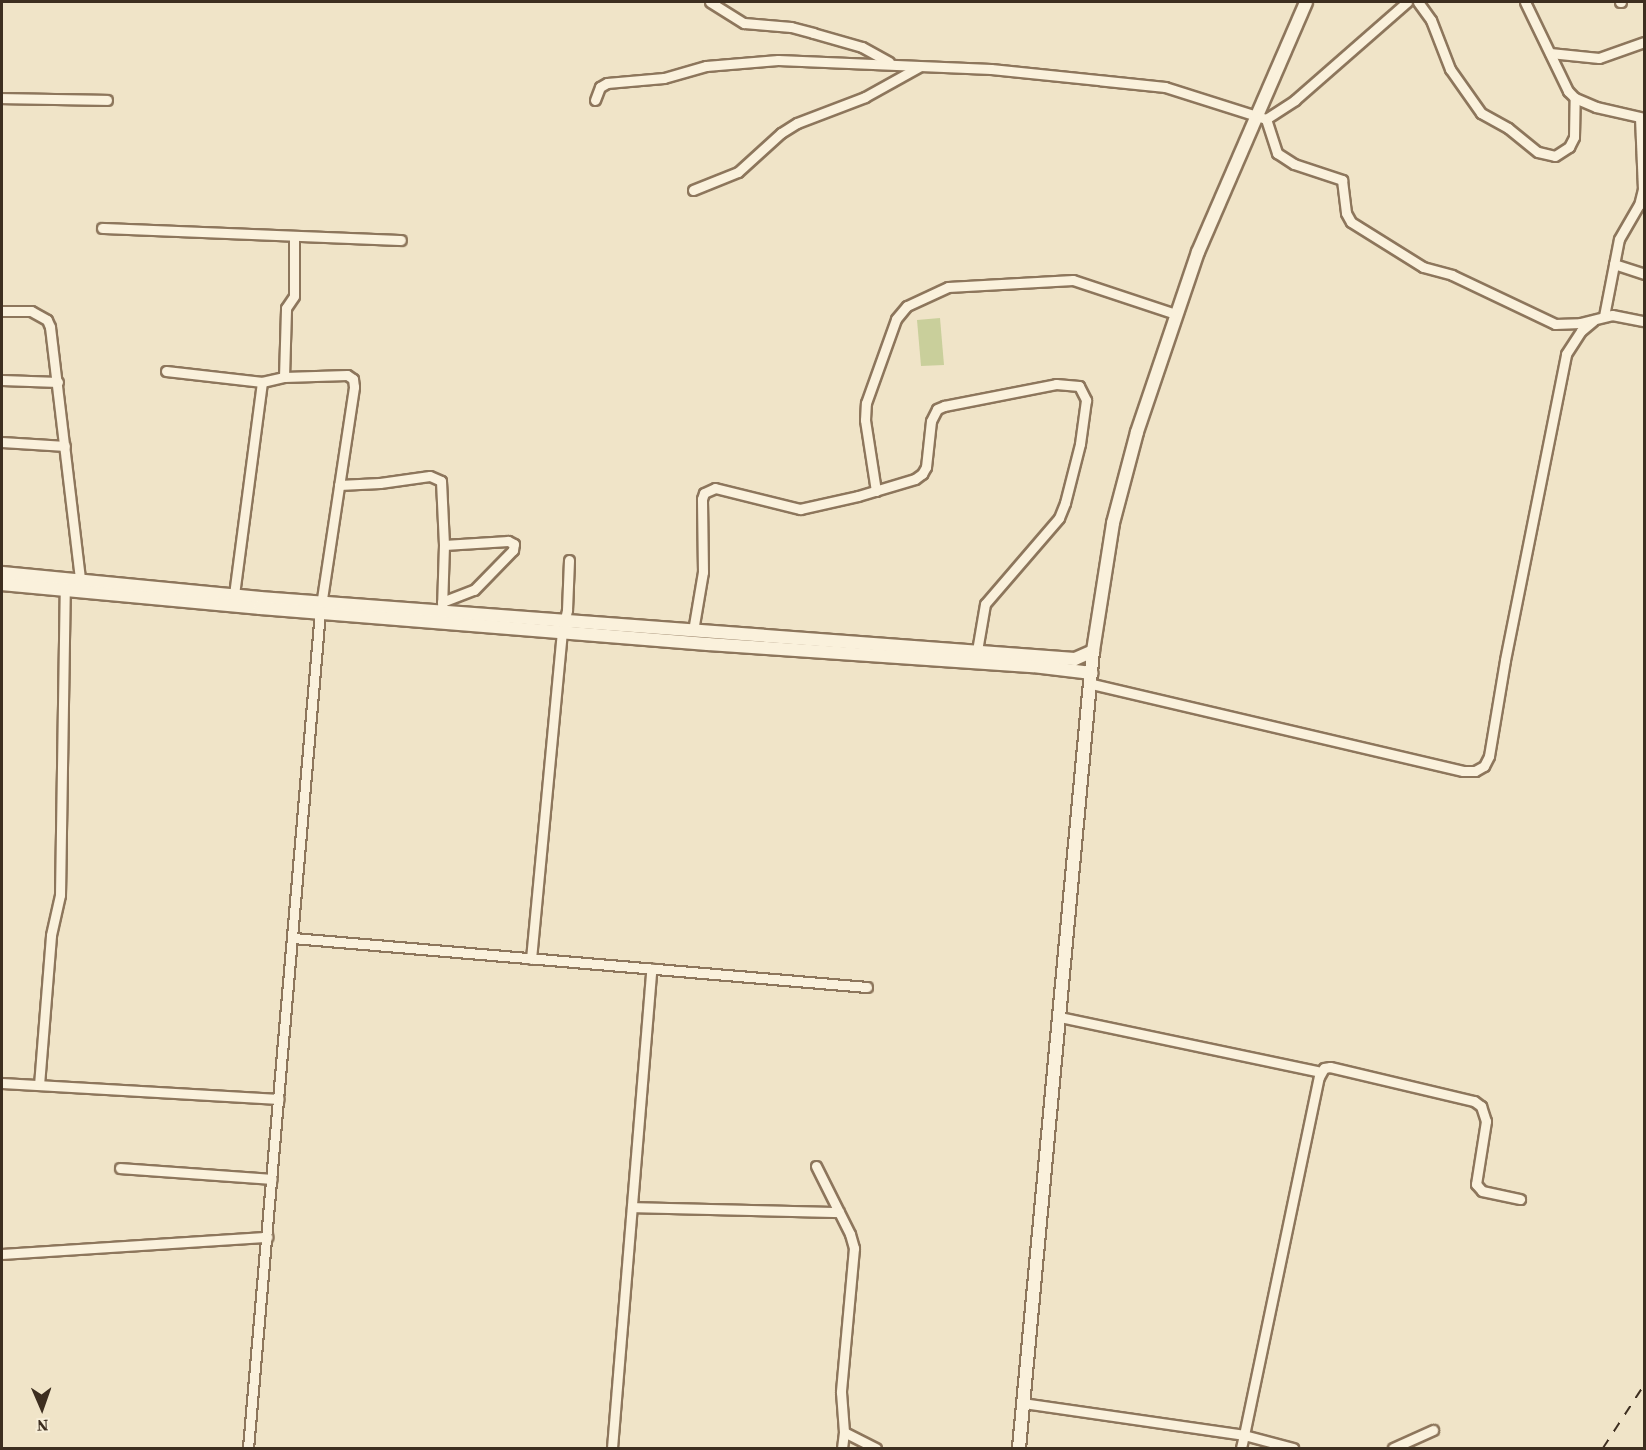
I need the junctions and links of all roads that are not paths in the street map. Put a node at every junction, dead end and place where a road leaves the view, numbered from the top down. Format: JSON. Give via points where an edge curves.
{"nodes":[{"id":1,"x":710,"y":2,"type":"edge"},
{"id":2,"x":1306,"y":2,"type":"edge"},
{"id":3,"x":1407,"y":2,"type":"edge"},
{"id":4,"x":1418,"y":2,"type":"edge"},
{"id":5,"x":1525,"y":2,"type":"edge"},
{"id":6,"x":1644,"y":42,"type":"edge"},
{"id":7,"x":1550,"y":54,"type":"junction"},
{"id":8,"x":889,"y":62,"type":"junction"},
{"id":9,"x":919,"y":67,"type":"junction"},
{"id":10,"x":2,"y":98,"type":"edge"},
{"id":11,"x":1575,"y":98,"type":"junction"},
{"id":12,"x":107,"y":100,"type":"dead end"},
{"id":13,"x":595,"y":100,"type":"dead end"},
{"id":14,"x":1261,"y":117,"type":"junction"},
{"id":15,"x":1642,"y":118,"type":"edge"},
{"id":16,"x":693,"y":190,"type":"dead end"},
{"id":17,"x":102,"y":228,"type":"dead end"},
{"id":18,"x":294,"y":237,"type":"junction"},
{"id":19,"x":401,"y":240,"type":"dead end"},
{"id":20,"x":1614,"y":264,"type":"junction"},
{"id":21,"x":1644,"y":274,"type":"edge"},
{"id":22,"x":2,"y":311,"type":"edge"},
{"id":23,"x":1176,"y":314,"type":"junction"},
{"id":24,"x":1599,"y":318,"type":"junction"},
{"id":25,"x":1644,"y":321,"type":"edge"},
{"id":26,"x":166,"y":370,"type":"dead end"},
{"id":27,"x":284,"y":377,"type":"junction"},
{"id":28,"x":2,"y":380,"type":"edge"},
{"id":29,"x":58,"y":382,"type":"junction"},
{"id":30,"x":262,"y":382,"type":"junction"},
{"id":31,"x":2,"y":442,"type":"edge"},
{"id":32,"x":65,"y":446,"type":"junction"},
{"id":33,"x":339,"y":485,"type":"junction"},
{"id":34,"x":876,"y":491,"type":"junction"},
{"id":35,"x":444,"y":544,"type":"junction"},
{"id":36,"x":569,"y":560,"type":"dead end"},
{"id":37,"x":2,"y":573,"type":"edge"},
{"id":38,"x":80,"y":580,"type":"junction"},
{"id":39,"x":2,"y":584,"type":"edge"},
{"id":40,"x":64,"y":589,"type":"junction"},
{"id":41,"x":234,"y":595,"type":"junction"},
{"id":42,"x":442,"y":606,"type":"junction"},
{"id":43,"x":321,"y":607,"type":"junction"},
{"id":44,"x":563,"y":626,"type":"junction"},
{"id":45,"x":693,"y":631,"type":"junction"},
{"id":46,"x":977,"y":651,"type":"junction"},
{"id":47,"x":1094,"y":651,"type":"junction"},
{"id":48,"x":1092,"y":679,"type":"junction"},
{"id":49,"x":293,"y":938,"type":"junction"},
{"id":50,"x":531,"y":958,"type":"junction"},
{"id":51,"x":651,"y":969,"type":"junction"},
{"id":52,"x":867,"y":987,"type":"dead end"},
{"id":53,"x":1060,"y":1017,"type":"junction"},
{"id":54,"x":1320,"y":1072,"type":"junction"},
{"id":55,"x":2,"y":1083,"type":"edge"},
{"id":56,"x":39,"y":1085,"type":"junction"},
{"id":57,"x":279,"y":1100,"type":"junction"},
{"id":58,"x":816,"y":1166,"type":"dead end"},
{"id":59,"x":120,"y":1168,"type":"dead end"},
{"id":60,"x":272,"y":1179,"type":"junction"},
{"id":61,"x":1520,"y":1199,"type":"dead end"},
{"id":62,"x":632,"y":1207,"type":"junction"},
{"id":63,"x":839,"y":1212,"type":"junction"},
{"id":64,"x":267,"y":1237,"type":"junction"},
{"id":65,"x":2,"y":1254,"type":"edge"},
{"id":66,"x":1023,"y":1403,"type":"junction"},
{"id":67,"x":1433,"y":1430,"type":"dead end"},
{"id":68,"x":844,"y":1432,"type":"junction"},
{"id":69,"x":1244,"y":1435,"type":"junction"},
{"id":70,"x":248,"y":1449,"type":"edge"},
{"id":71,"x":612,"y":1449,"type":"edge"},
{"id":72,"x":842,"y":1449,"type":"edge"},
{"id":73,"x":876,"y":1449,"type":"edge"},
{"id":74,"x":1018,"y":1449,"type":"edge"},
{"id":75,"x":1241,"y":1449,"type":"edge"},
{"id":76,"x":1293,"y":1449,"type":"edge"},
{"id":77,"x":1393,"y":1449,"type":"edge"}],
"edges":[{"from":1,"to":8,"type":"street","via":[[744,23],[791,27],[862,47]]},
{"from":2,"to":14,"type":"street"},
{"from":3,"to":14,"type":"street","via":[[1295,100]]},
{"from":4,"to":11,"type":"street","via":[[1431,20],[1450,69],[1481,113],[1538,152],[1555,156],[1569,147],[1574,137]]},
{"from":5,"to":7,"type":"street"},
{"from":6,"to":7,"type":"street","via":[[1599,58]]},
{"from":7,"to":11,"type":"street","via":[[1563,83]]},
{"from":8,"to":9,"type":"street"},
{"from":8,"to":13,"type":"street","via":[[778,60],[706,66],[664,78],[607,82],[600,87]]},
{"from":9,"to":14,"type":"street","via":[[991,69],[1165,87]]},
{"from":9,"to":16,"type":"street","via":[[865,97],[797,123],[738,172]]},
{"from":10,"to":12,"type":"street"},
{"from":11,"to":15,"type":"street"},
{"from":14,"to":23,"type":"street","via":[[1198,252]]},
{"from":14,"to":24,"type":"street","via":[[1277,153],[1294,164],[1342,180],[1346,213],[1351,222],[1413,262],[1452,275],[1555,324]]},
{"from":15,"to":20,"type":"street","via":[[1639,205],[1619,239]]},
{"from":17,"to":18,"type":"street"},
{"from":18,"to":19,"type":"street"},
{"from":18,"to":27,"type":"street","via":[[294,296],[286,308]]},
{"from":20,"to":21,"type":"street"},
{"from":20,"to":24,"type":"street"},
{"from":22,"to":29,"type":"street","via":[[31,311],[46,320]]},
{"from":23,"to":34,"type":"street","via":[[1073,280],[948,287],[908,306],[896,319],[866,403]]},
{"from":23,"to":47,"type":"street","via":[[1137,432],[1113,523]]},
{"from":24,"to":25,"type":"street"},
{"from":24,"to":48,"type":"street","via":[[1581,331],[1566,354],[1484,766],[1463,771]]},
{"from":26,"to":30,"type":"street"},
{"from":27,"to":30,"type":"street"},
{"from":27,"to":33,"type":"street","via":[[347,375],[353,379]]},
{"from":28,"to":29,"type":"street"},
{"from":29,"to":32,"type":"street"},
{"from":30,"to":41,"type":"street"},
{"from":31,"to":32,"type":"street"},
{"from":32,"to":38,"type":"street"},
{"from":33,"to":35,"type":"street","via":[[436,477],[443,485]]},
{"from":33,"to":43,"type":"street"},
{"from":34,"to":45,"type":"street","via":[[800,509],[716,488],[704,493],[703,572]]},
{"from":34,"to":46,"type":"street","via":[[922,474],[931,421],[937,409],[1056,384],[1071,383],[1084,392],[1080,444],[1059,518],[985,604]]},
{"from":35,"to":42,"type":"street"},
{"from":35,"to":42,"type":"street","via":[[514,544],[513,550],[474,590]]},
{"from":36,"to":44,"type":"street"},
{"from":37,"to":38,"type":"street"},
{"from":38,"to":41,"type":"street"},
{"from":39,"to":40,"type":"street"},
{"from":40,"to":43,"type":"street"},
{"from":40,"to":56,"type":"street","via":[[60,895],[51,935]]},
{"from":41,"to":43,"type":"street"},
{"from":42,"to":43,"type":"street"},
{"from":42,"to":44,"type":"street"},
{"from":43,"to":44,"type":"street"},
{"from":43,"to":49,"type":"street"},
{"from":44,"to":45,"type":"street"},
{"from":44,"to":48,"type":"street","via":[[1033,666]]},
{"from":44,"to":50,"type":"street"},
{"from":45,"to":46,"type":"street"},
{"from":46,"to":47,"type":"street","via":[[1076,659]]},
{"from":47,"to":48,"type":"street"},
{"from":48,"to":53,"type":"street"},
{"from":49,"to":50,"type":"street"},
{"from":49,"to":57,"type":"street"},
{"from":50,"to":51,"type":"street"},
{"from":51,"to":52,"type":"street"},
{"from":51,"to":62,"type":"street"},
{"from":53,"to":54,"type":"street"},
{"from":53,"to":66,"type":"street"},
{"from":54,"to":61,"type":"street","via":[[1330,1067],[1474,1101],[1481,1106],[1486,1121],[1476,1184],[1482,1191]]},
{"from":54,"to":69,"type":"street"},
{"from":55,"to":56,"type":"street"},
{"from":56,"to":57,"type":"street"},
{"from":57,"to":60,"type":"street"},
{"from":58,"to":63,"type":"street"},
{"from":59,"to":60,"type":"street"},
{"from":60,"to":64,"type":"street"},
{"from":62,"to":63,"type":"street"},
{"from":62,"to":71,"type":"street"},
{"from":63,"to":68,"type":"street","via":[[854,1248],[841,1392]]},
{"from":64,"to":65,"type":"street"},
{"from":64,"to":70,"type":"street"},
{"from":66,"to":69,"type":"street"},
{"from":66,"to":74,"type":"street"},
{"from":67,"to":77,"type":"street"},
{"from":68,"to":72,"type":"street"},
{"from":68,"to":73,"type":"street"},
{"from":69,"to":75,"type":"street"},
{"from":69,"to":76,"type":"street"}]}
